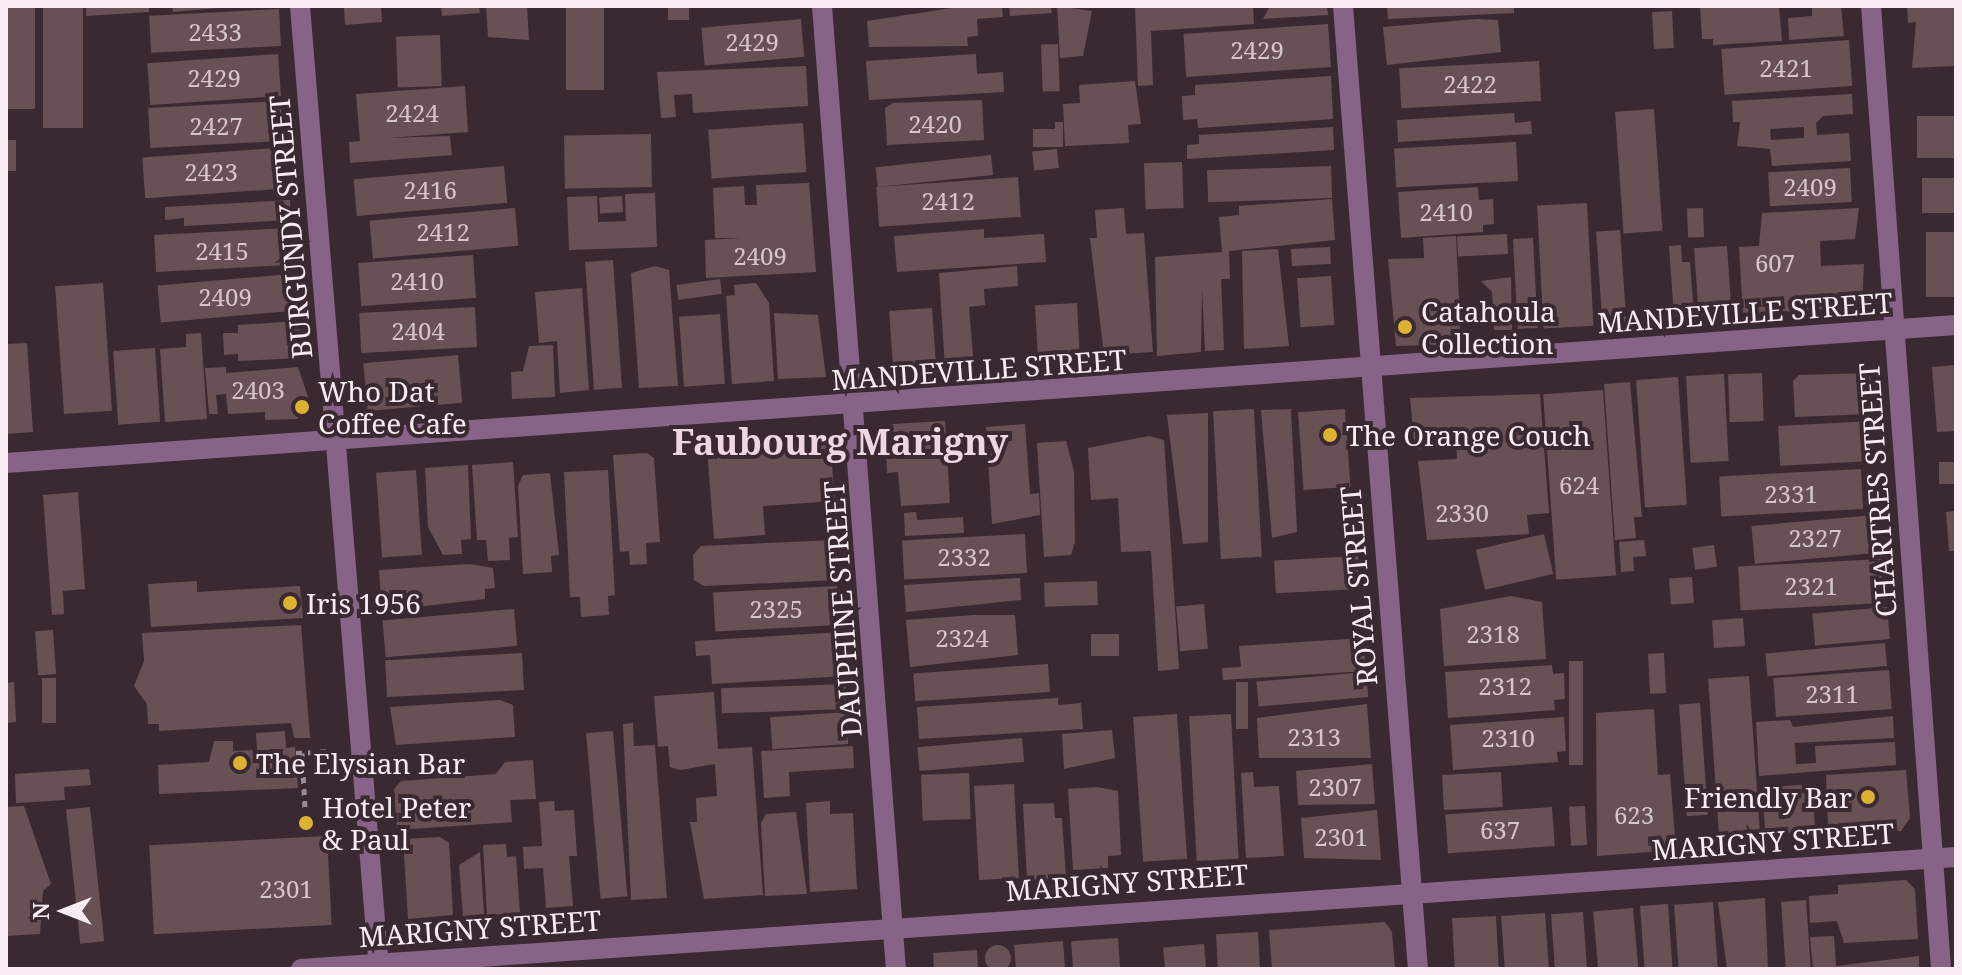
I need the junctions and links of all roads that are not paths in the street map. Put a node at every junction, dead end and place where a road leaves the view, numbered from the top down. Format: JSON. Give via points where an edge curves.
{"nodes":[{"id":1,"x":300,"y":6,"type":"edge"},
{"id":2,"x":822,"y":6,"type":"edge"},
{"id":3,"x":1343,"y":6,"type":"edge"},
{"id":4,"x":1871,"y":6,"type":"edge"},
{"id":5,"x":1956,"y":325,"type":"edge"},
{"id":6,"x":1893,"y":329,"type":"junction"},
{"id":7,"x":1368,"y":370,"type":"junction"},
{"id":8,"x":856,"y":406,"type":"junction"},
{"id":9,"x":336,"y":440,"type":"junction"},
{"id":10,"x":6,"y":463,"type":"edge"},
{"id":11,"x":1956,"y":857,"type":"edge"},
{"id":12,"x":1933,"y":859,"type":"junction"},
{"id":13,"x":1412,"y":892,"type":"junction"},
{"id":14,"x":893,"y":925,"type":"junction"},
{"id":15,"x":378,"y":966,"type":"edge"},
{"id":16,"x":301,"y":969,"type":"edge"},
{"id":17,"x":896,"y":969,"type":"edge"},
{"id":18,"x":1418,"y":969,"type":"edge"},
{"id":19,"x":1941,"y":969,"type":"edge"}],
"edges":[{"from":1,"to":9,"type":"street","name":"BURGUNDY STREET"},
{"from":2,"to":8,"type":"street","name":"DAUPHINE STREET"},
{"from":3,"to":7,"type":"street","name":"ROYAL STREET"},
{"from":4,"to":6,"type":"street","name":"CHARTRES STREET"},
{"from":5,"to":6,"type":"street","name":"MANDEVILLE STREET"},
{"from":6,"to":7,"type":"street","name":"MANDEVILLE STREET"},
{"from":6,"to":12,"type":"street","name":"CHARTRES STREET"},
{"from":7,"to":8,"type":"street","name":"MANDEVILLE STREET"},
{"from":7,"to":13,"type":"street","name":"ROYAL STREET"},
{"from":8,"to":9,"type":"street","name":"MANDEVILLE STREET"},
{"from":8,"to":14,"type":"street","name":"DAUPHINE STREET"},
{"from":9,"to":10,"type":"street","name":"MANDEVILLE STREET"},
{"from":9,"to":15,"type":"street","name":"BURGUNDY STREET"},
{"from":11,"to":12,"type":"street","name":"MARIGNY STREET"},
{"from":12,"to":13,"type":"street","name":"MARIGNY STREET"},
{"from":12,"to":19,"type":"street","name":"CHARTRES STREET"},
{"from":13,"to":14,"type":"street","name":"MARIGNY STREET"},
{"from":13,"to":18,"type":"street","name":"ROYAL STREET"},
{"from":14,"to":15,"type":"street","name":"MARIGNY STREET"},
{"from":14,"to":17,"type":"street","name":"DAUPHINE STREET"},
{"from":15,"to":16,"type":"street","name":"MARIGNY STREET"}]}
